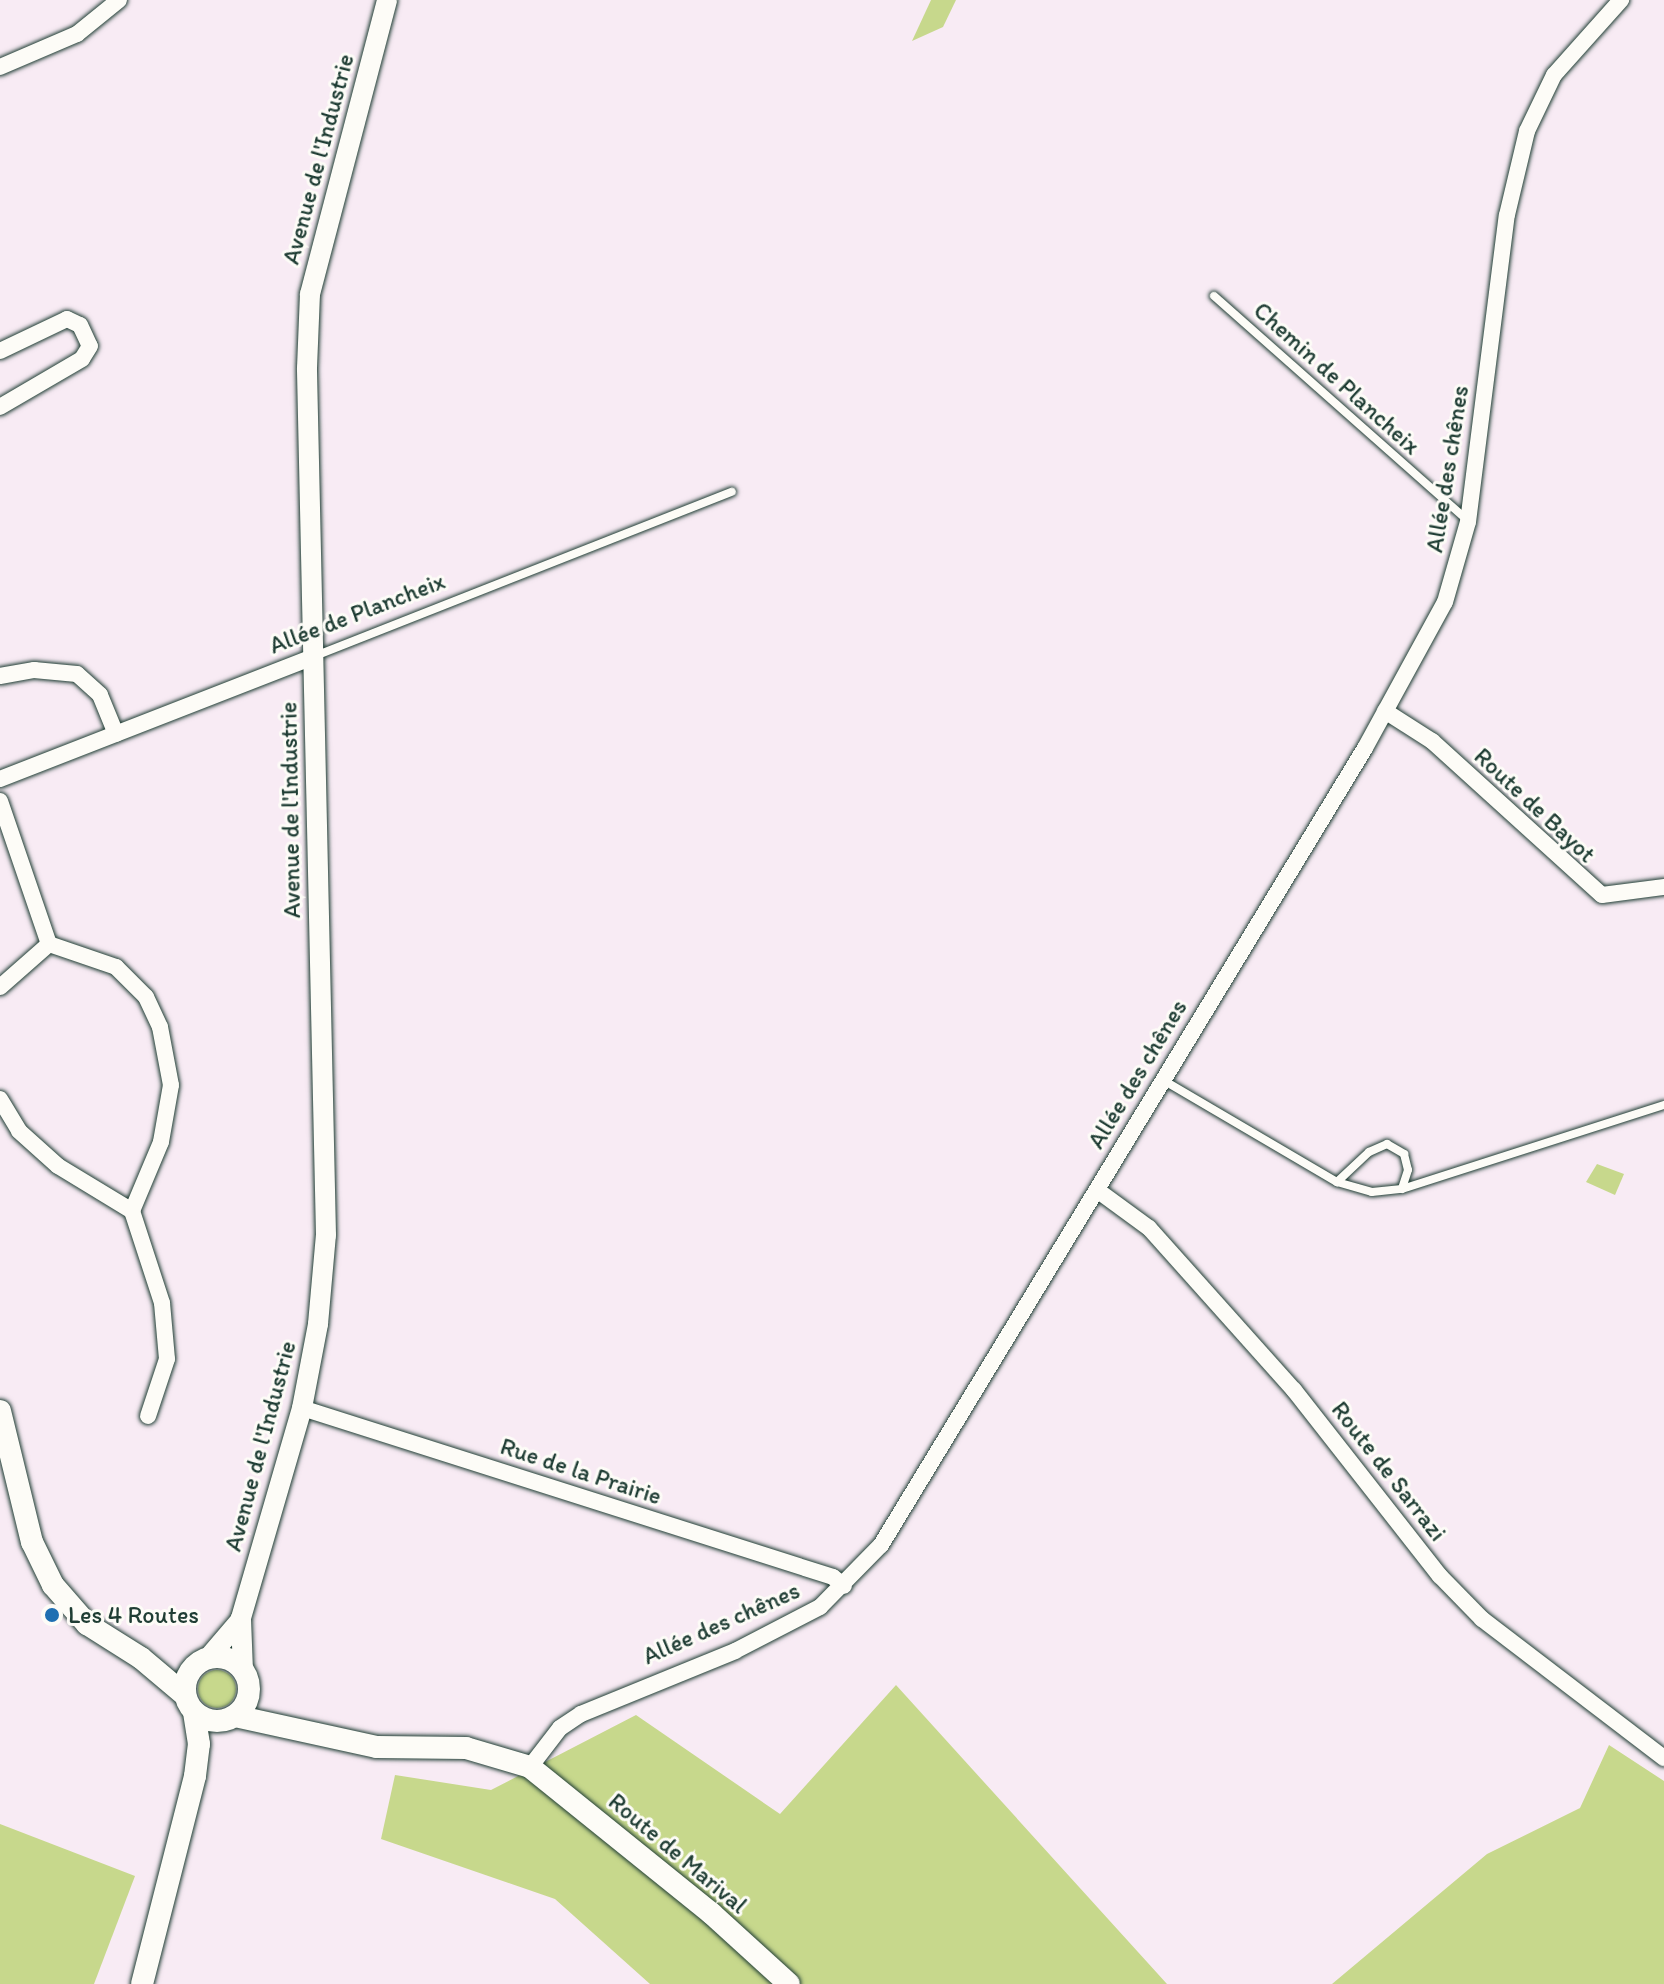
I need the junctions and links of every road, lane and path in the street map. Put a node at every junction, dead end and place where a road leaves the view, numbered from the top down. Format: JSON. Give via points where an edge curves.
{"nodes":[{"id":1,"x":119,"y":0,"type":"edge"},
{"id":2,"x":387,"y":0,"type":"edge"},
{"id":3,"x":1621,"y":0,"type":"edge"},
{"id":4,"x":0,"y":67,"type":"edge"},
{"id":5,"x":1214,"y":296,"type":"dead end"},
{"id":6,"x":0,"y":351,"type":"edge"},
{"id":7,"x":0,"y":407,"type":"edge"},
{"id":8,"x":732,"y":492,"type":"dead end"},
{"id":9,"x":1468,"y":522,"type":"junction"},
{"id":10,"x":313,"y":657,"type":"junction"},
{"id":11,"x":0,"y":676,"type":"edge"},
{"id":12,"x":1385,"y":711,"type":"junction"},
{"id":13,"x":116,"y":734,"type":"junction"},
{"id":14,"x":0,"y":779,"type":"edge"},
{"id":15,"x":0,"y":801,"type":"edge"},
{"id":16,"x":1664,"y":887,"type":"edge"},
{"id":17,"x":49,"y":944,"type":"junction"},
{"id":18,"x":0,"y":987,"type":"edge"},
{"id":19,"x":1163,"y":1080,"type":"junction"},
{"id":20,"x":0,"y":1099,"type":"edge"},
{"id":21,"x":1664,"y":1105,"type":"edge"},
{"id":22,"x":1337,"y":1182,"type":"junction"},
{"id":23,"x":1402,"y":1189,"type":"junction"},
{"id":24,"x":1097,"y":1190,"type":"junction"},
{"id":25,"x":132,"y":1211,"type":"junction"},
{"id":26,"x":302,"y":1408,"type":"junction"},
{"id":27,"x":0,"y":1411,"type":"edge"},
{"id":28,"x":148,"y":1416,"type":"dead end"},
{"id":29,"x":844,"y":1586,"type":"junction"},
{"id":30,"x":241,"y":1618,"type":"junction"},
{"id":31,"x":141,"y":1658,"type":"junction"},
{"id":32,"x":203,"y":1660,"type":"junction"},
{"id":33,"x":246,"y":1680,"type":"junction"},
{"id":34,"x":189,"y":1703,"type":"junction"},
{"id":35,"x":231,"y":1718,"type":"junction"},
{"id":36,"x":289,"y":1729,"type":"junction"},
{"id":37,"x":1664,"y":1758,"type":"edge"},
{"id":38,"x":530,"y":1767,"type":"junction"},
{"id":39,"x":195,"y":1776,"type":"junction"},
{"id":40,"x":142,"y":1984,"type":"edge"},
{"id":41,"x":789,"y":1984,"type":"edge"}],
"edges":[{"from":1,"to":4,"type":"street","via":[[77,34]]},
{"from":2,"to":10,"type":"street","name":"Avenue de l'Industrie","via":[[310,294]]},
{"from":3,"to":9,"type":"street","name":"Allée des chênes","via":[[1554,75],[1527,131],[1507,215]]},
{"from":5,"to":9,"type":"lane","name":"Chemin de Plancheix"},
{"from":6,"to":7,"type":"street","via":[[67,319],[80,325],[90,346],[82,359]]},
{"from":8,"to":10,"type":"lane","name":"Allée de Plancheix"},
{"from":9,"to":12,"type":"street","name":"Allée des chênes","via":[[1445,602]]},
{"from":10,"to":13,"type":"street","name":"Allée de Plancheix"},
{"from":10,"to":26,"type":"street","name":"Avenue de l'Industrie","via":[[326,1235],[318,1324]]},
{"from":11,"to":13,"type":"street","via":[[34,670],[77,674],[100,695]]},
{"from":12,"to":16,"type":"street","name":"Route de Bayot","via":[[1432,741],[1602,895]]},
{"from":12,"to":19,"type":"street","name":"Allée des chênes"},
{"from":13,"to":14,"type":"street","name":"Allée de Plancheix"},
{"from":15,"to":17,"type":"street"},
{"from":17,"to":18,"type":"street"},
{"from":17,"to":25,"type":"street","via":[[116,967],[146,997],[160,1027],[171,1085],[161,1142]]},
{"from":19,"to":22,"type":"lane"},
{"from":19,"to":24,"type":"street","name":"Allée des chênes"},
{"from":20,"to":25,"type":"street","via":[[19,1131],[58,1166]]},
{"from":21,"to":23,"type":"lane"},
{"from":22,"to":23,"type":"lane","via":[[1372,1192]]},
{"from":22,"to":23,"type":"lane","via":[[1369,1152],[1387,1144],[1404,1154],[1408,1170]]},
{"from":24,"to":29,"type":"street","name":"Allée des chênes","via":[[881,1545]]},
{"from":24,"to":37,"type":"street","name":"Route de Sarrazi","via":[[1149,1228],[1294,1390],[1440,1576],[1482,1619]]},
{"from":25,"to":28,"type":"street","via":[[162,1303],[167,1359]]},
{"from":26,"to":29,"type":"street","name":"Rue de la Prairie","via":[[833,1577]]},
{"from":26,"to":30,"type":"street","name":"Avenue de l'Industrie"},
{"from":27,"to":31,"type":"main road","via":[[32,1542],[53,1585],[87,1624]]},
{"from":29,"to":38,"type":"street","name":"Allée des chênes","via":[[778,1631],[581,1714],[560,1728]]},
{"from":30,"to":32,"type":"street","name":"Avenue de l'Industrie","via":[[227,1641]]},
{"from":30,"to":33,"type":"street","name":"Avenue de l'Industrie"},
{"from":31,"to":32,"type":"main road"},
{"from":31,"to":34,"type":"main road"},
{"from":32,"to":33,"type":"main road","via":[[228,1659]]},
{"from":32,"to":34,"type":"main road","via":[[186,1677]]},
{"from":33,"to":35,"type":"main road"},
{"from":33,"to":36,"type":"main road","via":[[267,1714]]},
{"from":34,"to":35,"type":"main road","via":[[209,1720]]},
{"from":34,"to":39,"type":"main road","via":[[199,1744]]},
{"from":35,"to":36,"type":"main road"},
{"from":35,"to":39,"type":"main road"},
{"from":36,"to":38,"type":"main road","via":[[377,1747],[466,1748]]},
{"from":38,"to":41,"type":"main road","name":"Route de Marival","via":[[711,1913]]},
{"from":39,"to":40,"type":"main road"}]}
